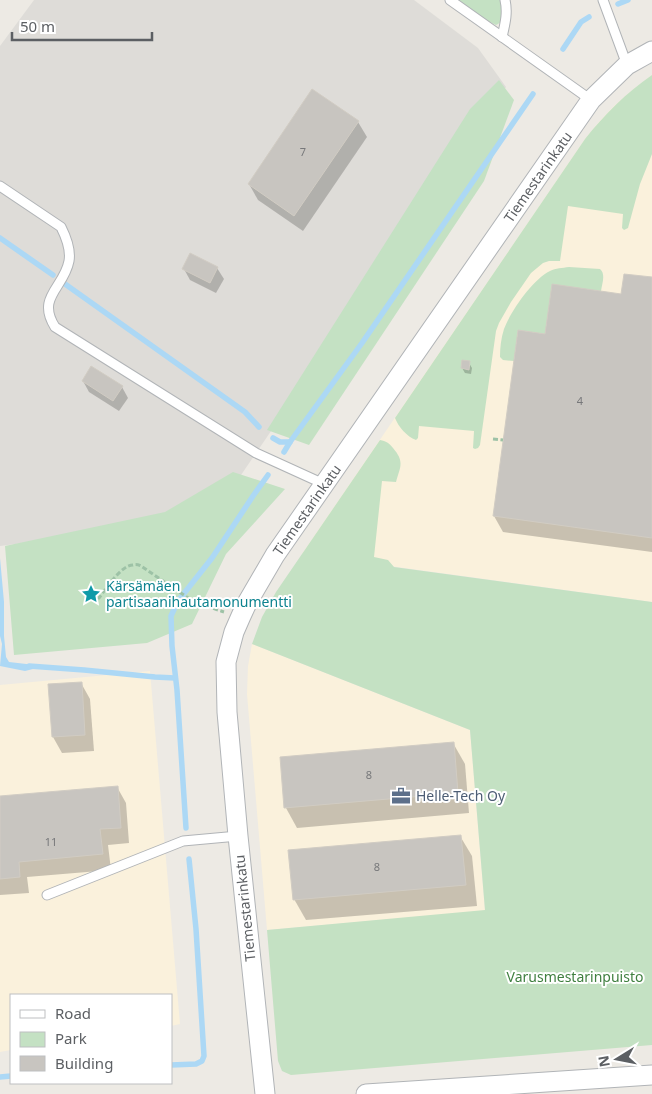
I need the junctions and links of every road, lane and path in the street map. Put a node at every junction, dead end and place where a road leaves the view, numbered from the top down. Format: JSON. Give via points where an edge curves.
{"nodes":[{"id":1,"x":450,"y":0,"type":"edge"},
{"id":2,"x":504,"y":0,"type":"edge"},
{"id":3,"x":603,"y":0,"type":"edge"},
{"id":4,"x":502,"y":37,"type":"junction"},
{"id":5,"x":652,"y":51,"type":"edge"},
{"id":6,"x":627,"y":65,"type":"junction"},
{"id":7,"x":591,"y":100,"type":"junction"},
{"id":8,"x":0,"y":186,"type":"edge"},
{"id":9,"x":493,"y":439,"type":"dead end"},
{"id":10,"x":503,"y":440,"type":"dead end"},
{"id":11,"x":324,"y":484,"type":"junction"},
{"id":12,"x":91,"y":594,"type":"dead end"},
{"id":13,"x":241,"y":616,"type":"junction"},
{"id":14,"x":238,"y":836,"type":"junction"},
{"id":15,"x":47,"y":895,"type":"dead end"},
{"id":16,"x":652,"y":1075,"type":"edge"},
{"id":17,"x":265,"y":1094,"type":"edge"},
{"id":18,"x":366,"y":1094,"type":"edge"}],
"edges":[{"from":1,"to":4,"type":"lane"},
{"from":2,"to":4,"type":"lane","via":[[507,9]]},
{"from":3,"to":6,"type":"lane"},
{"from":4,"to":7,"type":"lane"},
{"from":5,"to":6,"type":"street","name":"Tiemestarinkatu"},
{"from":6,"to":7,"type":"street","name":"Tiemestarinkatu"},
{"from":7,"to":11,"type":"street","name":"Tiemestarinkatu"},
{"from":8,"to":11,"type":"lane","via":[[61,227],[66,237],[69,260],[48,312],[55,327],[256,453]]},
{"from":9,"to":10,"type":"path"},
{"from":11,"to":13,"type":"street","name":"Tiemestarinkatu","via":[[275,555]]},
{"from":12,"to":13,"type":"path","via":[[99,598],[112,581],[132,564],[141,566],[194,602]]},
{"from":13,"to":14,"type":"street","name":"Tiemestarinkatu","via":[[226,662]]},
{"from":14,"to":15,"type":"lane","via":[[182,841]]},
{"from":14,"to":17,"type":"street","name":"Tiemestarinkatu"},
{"from":16,"to":18,"type":"street"}]}
